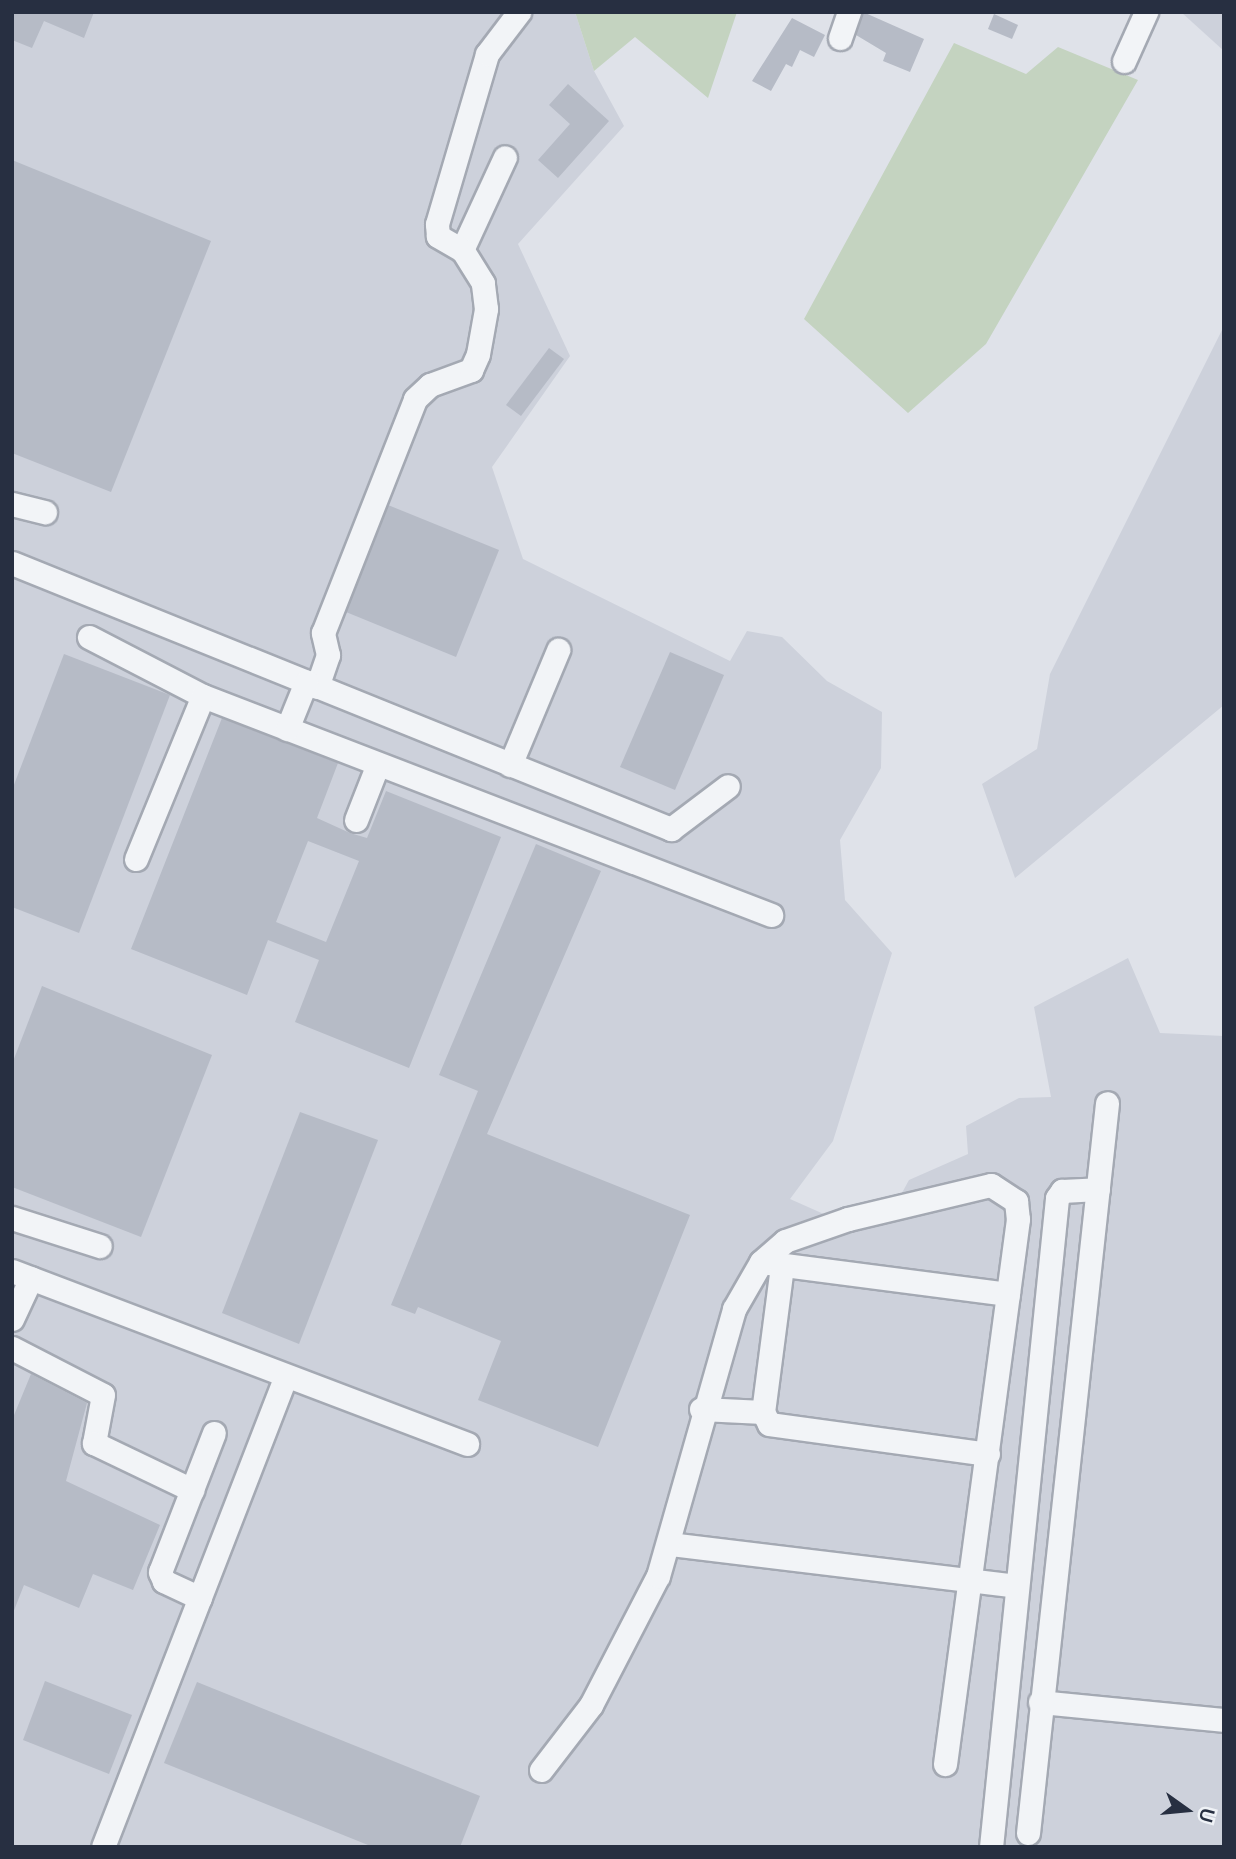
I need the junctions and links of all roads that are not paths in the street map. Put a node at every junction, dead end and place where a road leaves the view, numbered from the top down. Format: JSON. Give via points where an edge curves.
{"nodes":[{"id":1,"x":519,"y":12,"type":"edge"},
{"id":2,"x":849,"y":12,"type":"edge"},
{"id":3,"x":1146,"y":12,"type":"edge"},
{"id":4,"x":840,"y":38,"type":"dead end"},
{"id":5,"x":1124,"y":61,"type":"dead end"},
{"id":6,"x":505,"y":157,"type":"dead end"},
{"id":7,"x":461,"y":250,"type":"junction"},
{"id":8,"x":12,"y":504,"type":"edge"},
{"id":9,"x":45,"y":512,"type":"dead end"},
{"id":10,"x":12,"y":563,"type":"edge"},
{"id":11,"x":89,"y":637,"type":"dead end"},
{"id":12,"x":558,"y":650,"type":"dead end"},
{"id":13,"x":312,"y":685,"type":"junction"},
{"id":14,"x":203,"y":696,"type":"junction"},
{"id":15,"x":287,"y":729,"type":"junction"},
{"id":16,"x":378,"y":764,"type":"junction"},
{"id":17,"x":510,"y":765,"type":"junction"},
{"id":18,"x":728,"y":786,"type":"dead end"},
{"id":19,"x":356,"y":820,"type":"dead end"},
{"id":20,"x":136,"y":859,"type":"dead end"},
{"id":21,"x":771,"y":915,"type":"dead end"},
{"id":22,"x":1107,"y":1103,"type":"dead end"},
{"id":23,"x":1098,"y":1188,"type":"junction"},
{"id":24,"x":12,"y":1218,"type":"edge"},
{"id":25,"x":100,"y":1246,"type":"dead end"},
{"id":26,"x":771,"y":1264,"type":"junction"},
{"id":27,"x":21,"y":1274,"type":"edge"},
{"id":28,"x":1009,"y":1294,"type":"junction"},
{"id":29,"x":12,"y":1319,"type":"edge"},
{"id":30,"x":12,"y":1348,"type":"edge"},
{"id":31,"x":285,"y":1378,"type":"junction"},
{"id":32,"x":701,"y":1409,"type":"junction"},
{"id":33,"x":763,"y":1412,"type":"junction"},
{"id":34,"x":214,"y":1433,"type":"dead end"},
{"id":35,"x":467,"y":1444,"type":"dead end"},
{"id":36,"x":988,"y":1454,"type":"junction"},
{"id":37,"x":192,"y":1490,"type":"junction"},
{"id":38,"x":670,"y":1544,"type":"junction"},
{"id":39,"x":972,"y":1580,"type":"junction"},
{"id":40,"x":1015,"y":1586,"type":"junction"},
{"id":41,"x":200,"y":1598,"type":"junction"},
{"id":42,"x":1008,"y":1684,"type":"junction"},
{"id":43,"x":1041,"y":1695,"type":"junction"},
{"id":44,"x":1224,"y":1720,"type":"edge"},
{"id":45,"x":944,"y":1764,"type":"dead end"},
{"id":46,"x":541,"y":1770,"type":"dead end"},
{"id":47,"x":992,"y":1840,"type":"edge"},
{"id":48,"x":1028,"y":1840,"type":"edge"},
{"id":49,"x":103,"y":1847,"type":"edge"}],
"edges":[{"from":1,"to":7,"type":"street","via":[[486,54],[437,225],[438,236]]},
{"from":2,"to":4,"type":"street"},
{"from":3,"to":5,"type":"street"},
{"from":6,"to":7,"type":"street"},
{"from":7,"to":13,"type":"street","via":[[483,283],[485,321],[478,354],[471,370],[430,385],[415,399],[323,633],[328,655]]},
{"from":8,"to":9,"type":"street"},
{"from":10,"to":13,"type":"street"},
{"from":11,"to":14,"type":"street"},
{"from":12,"to":17,"type":"street"},
{"from":13,"to":15,"type":"street"},
{"from":13,"to":17,"type":"street"},
{"from":14,"to":15,"type":"street"},
{"from":14,"to":20,"type":"street"},
{"from":15,"to":16,"type":"street"},
{"from":16,"to":19,"type":"street"},
{"from":16,"to":21,"type":"street"},
{"from":17,"to":18,"type":"street","via":[[671,829]]},
{"from":22,"to":23,"type":"street"},
{"from":23,"to":40,"type":"street","via":[[1062,1191],[1057,1198]]},
{"from":23,"to":43,"type":"street"},
{"from":24,"to":25,"type":"street"},
{"from":26,"to":28,"type":"street"},
{"from":26,"to":28,"type":"street","via":[[785,1241],[848,1219],[991,1185],[1016,1201]]},
{"from":26,"to":32,"type":"street","via":[[734,1309]]},
{"from":26,"to":33,"type":"street"},
{"from":27,"to":29,"type":"street"},
{"from":27,"to":31,"type":"street"},
{"from":28,"to":36,"type":"street"},
{"from":30,"to":37,"type":"street","via":[[103,1395],[94,1443]]},
{"from":31,"to":35,"type":"street"},
{"from":31,"to":41,"type":"street"},
{"from":32,"to":33,"type":"street"},
{"from":32,"to":38,"type":"street"},
{"from":33,"to":36,"type":"street","via":[[769,1424],[785,1430]]},
{"from":34,"to":37,"type":"street"},
{"from":36,"to":39,"type":"street"},
{"from":37,"to":41,"type":"street","via":[[160,1572],[164,1581]]},
{"from":38,"to":39,"type":"street"},
{"from":38,"to":46,"type":"street","via":[[625,1646]]},
{"from":39,"to":40,"type":"street"},
{"from":39,"to":45,"type":"street"},
{"from":40,"to":42,"type":"street"},
{"from":41,"to":49,"type":"street"},
{"from":42,"to":43,"type":"street"},
{"from":42,"to":47,"type":"street"},
{"from":43,"to":44,"type":"street"},
{"from":43,"to":48,"type":"street"},
{"from":47,"to":48,"type":"street"}]}
